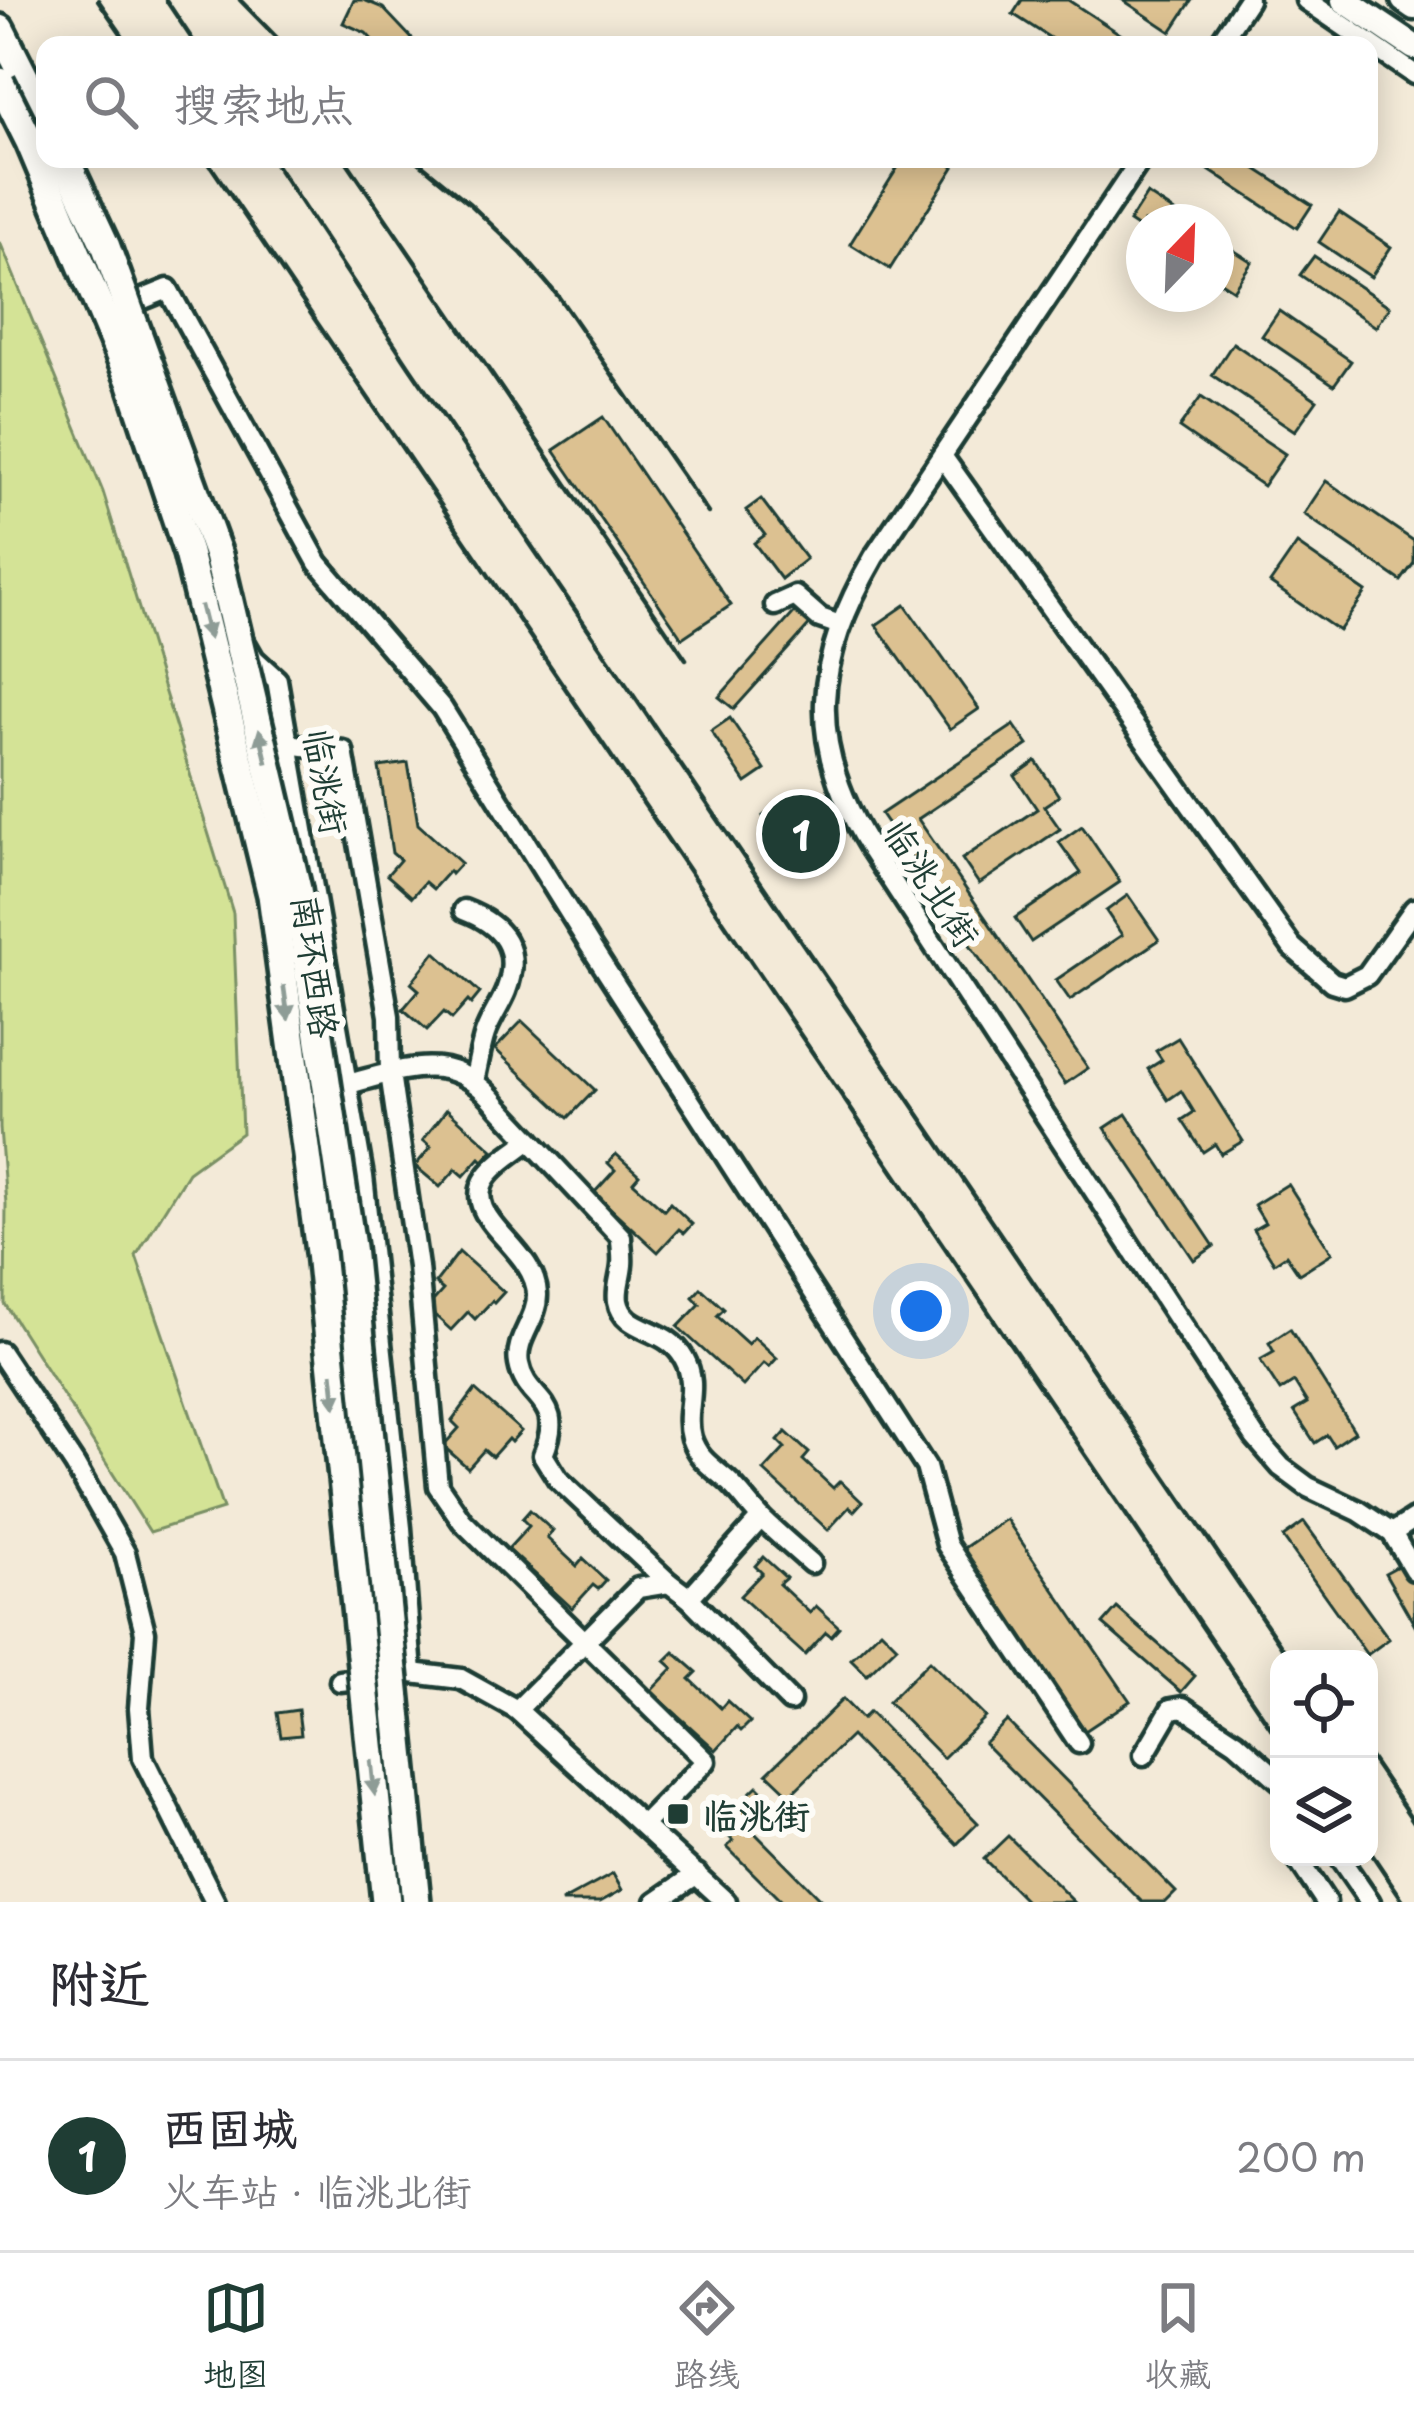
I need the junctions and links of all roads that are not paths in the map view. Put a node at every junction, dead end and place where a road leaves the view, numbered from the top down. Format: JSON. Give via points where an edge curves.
{"nodes":[{"id":1,"x":1248,"y":0,"type":"edge"},
{"id":2,"x":1306,"y":0,"type":"edge"},
{"id":3,"x":1345,"y":0,"type":"edge"},
{"id":4,"x":1404,"y":0,"type":"edge"},
{"id":5,"x":1414,"y":7,"type":"edge"},
{"id":6,"x":0,"y":31,"type":"edge"},
{"id":7,"x":1224,"y":36,"type":"edge"},
{"id":8,"x":1359,"y":36,"type":"edge"},
{"id":9,"x":1414,"y":47,"type":"edge"},
{"id":10,"x":1378,"y":49,"type":"edge"},
{"id":11,"x":1414,"y":74,"type":"edge"},
{"id":12,"x":0,"y":82,"type":"edge"},
{"id":13,"x":36,"y":101,"type":"edge"},
{"id":14,"x":36,"y":109,"type":"edge"},
{"id":15,"x":36,"y":156,"type":"edge"},
{"id":16,"x":41,"y":168,"type":"edge"},
{"id":17,"x":66,"y":168,"type":"edge"},
{"id":18,"x":66,"y":168,"type":"edge"},
{"id":19,"x":1135,"y":168,"type":"edge"},
{"id":20,"x":121,"y":308,"type":"junction"},
{"id":21,"x":942,"y":456,"type":"junction"},
{"id":22,"x":775,"y":605,"type":"dead end"},
{"id":23,"x":840,"y":625,"type":"junction"},
{"id":24,"x":288,"y":744,"type":"junction"},
{"id":25,"x":1414,"y":909,"type":"edge"},
{"id":26,"x":464,"y":910,"type":"dead end"},
{"id":27,"x":390,"y":1073,"type":"junction"},
{"id":28,"x":474,"y":1081,"type":"junction"},
{"id":29,"x":348,"y":1084,"type":"junction"},
{"id":30,"x":530,"y":1140,"type":"junction"},
{"id":31,"x":0,"y":1352,"type":"edge"},
{"id":32,"x":761,"y":1518,"type":"junction"},
{"id":33,"x":1414,"y":1519,"type":"edge"},
{"id":34,"x":1392,"y":1533,"type":"junction"},
{"id":35,"x":812,"y":1563,"type":"dead end"},
{"id":36,"x":1414,"y":1570,"type":"edge"},
{"id":37,"x":670,"y":1583,"type":"junction"},
{"id":38,"x":689,"y":1598,"type":"junction"},
{"id":39,"x":584,"y":1640,"type":"junction"},
{"id":40,"x":412,"y":1673,"type":"junction"},
{"id":41,"x":340,"y":1681,"type":"dead end"},
{"id":42,"x":790,"y":1701,"type":"dead end"},
{"id":43,"x":517,"y":1710,"type":"junction"},
{"id":44,"x":1079,"y":1743,"type":"dead end"},
{"id":45,"x":1144,"y":1755,"type":"dead end"},
{"id":46,"x":1270,"y":1772,"type":"edge"},
{"id":47,"x":643,"y":1825,"type":"junction"},
{"id":48,"x":1302,"y":1866,"type":"edge"},
{"id":49,"x":1345,"y":1866,"type":"edge"},
{"id":50,"x":697,"y":1874,"type":"junction"},
{"id":51,"x":215,"y":1902,"type":"edge"},
{"id":52,"x":386,"y":1902,"type":"edge"},
{"id":53,"x":416,"y":1902,"type":"edge"},
{"id":54,"x":656,"y":1902,"type":"edge"},
{"id":55,"x":726,"y":1902,"type":"edge"},
{"id":56,"x":1326,"y":1902,"type":"edge"},
{"id":57,"x":1370,"y":1902,"type":"edge"}],
"edges":[{"from":1,"to":7,"type":"street"},
{"from":2,"to":8,"type":"street"},
{"from":3,"to":9,"type":"main road"},
{"from":4,"to":5,"type":"main road"},
{"from":6,"to":13,"type":"highway"},
{"from":6,"to":14,"type":"street"},
{"from":10,"to":11,"type":"street"},
{"from":12,"to":15,"type":"highway","name":"南环西路","one_way":true,"bridge":true},
{"from":16,"to":52,"type":"highway","name":"南环西路","one_way":true,"bridge":true,"via":[[132,384],[188,553],[272,895],[320,1252]]},
{"from":17,"to":20,"type":"street","name":"临洮街"},
{"from":53,"to":18,"type":"highway","name":"南环西路","one_way":true,"bridge":true,"via":[[351,1247],[297,889],[218,555],[106,248]]},
{"from":19,"to":21,"type":"street","name":"临洮北街"},
{"from":20,"to":24,"type":"street","name":"临洮街","via":[[229,614],[254,659],[277,680]]},
{"from":20,"to":44,"type":"street","via":[[168,289],[318,563],[442,708],[926,1467],[947,1545]]},
{"from":21,"to":23,"type":"street","name":"临洮北街","via":[[874,557]]},
{"from":21,"to":25,"type":"street","via":[[1292,947],[1346,986],[1367,975]]},
{"from":22,"to":23,"type":"street","via":[[795,596]]},
{"from":23,"to":34,"type":"street","name":"临洮北街","via":[[824,686],[829,753],[850,815],[1255,1438],[1308,1487]]},
{"from":24,"to":27,"type":"street","via":[[344,751],[388,1016]]},
{"from":24,"to":29,"type":"street","name":"临洮街"},
{"from":26,"to":28,"type":"street","via":[[496,928],[514,960]]},
{"from":27,"to":28,"type":"street","via":[[444,1067]]},
{"from":27,"to":29,"type":"street"},
{"from":27,"to":39,"type":"street","via":[[438,1486],[462,1521]]},
{"from":28,"to":30,"type":"street"},
{"from":29,"to":40,"type":"street","name":"临洮街"},
{"from":30,"to":32,"type":"street","via":[[621,1237],[623,1314],[683,1355],[696,1451]]},
{"from":30,"to":37,"type":"street","via":[[489,1172],[480,1196],[488,1220],[532,1272],[534,1316],[518,1357],[548,1412],[543,1455],[558,1479]]},
{"from":31,"to":51,"type":"street","via":[[125,1552],[145,1632],[143,1758]]},
{"from":32,"to":35,"type":"street"},
{"from":32,"to":38,"type":"street"},
{"from":33,"to":34,"type":"street"},
{"from":34,"to":36,"type":"street","name":"临洮北街"},
{"from":37,"to":38,"type":"street"},
{"from":37,"to":39,"type":"street","via":[[638,1588]]},
{"from":38,"to":42,"type":"street"},
{"from":39,"to":43,"type":"street"},
{"from":39,"to":47,"type":"street","via":[[706,1761]]},
{"from":40,"to":41,"type":"street"},
{"from":40,"to":43,"type":"street","via":[[461,1679]]},
{"from":43,"to":47,"type":"street"},
{"from":45,"to":46,"type":"street","via":[[1171,1709],[1183,1707]]},
{"from":47,"to":50,"type":"street"},
{"from":48,"to":56,"type":"street"},
{"from":49,"to":57,"type":"street"},
{"from":50,"to":54,"type":"street"},
{"from":50,"to":55,"type":"street"}]}
